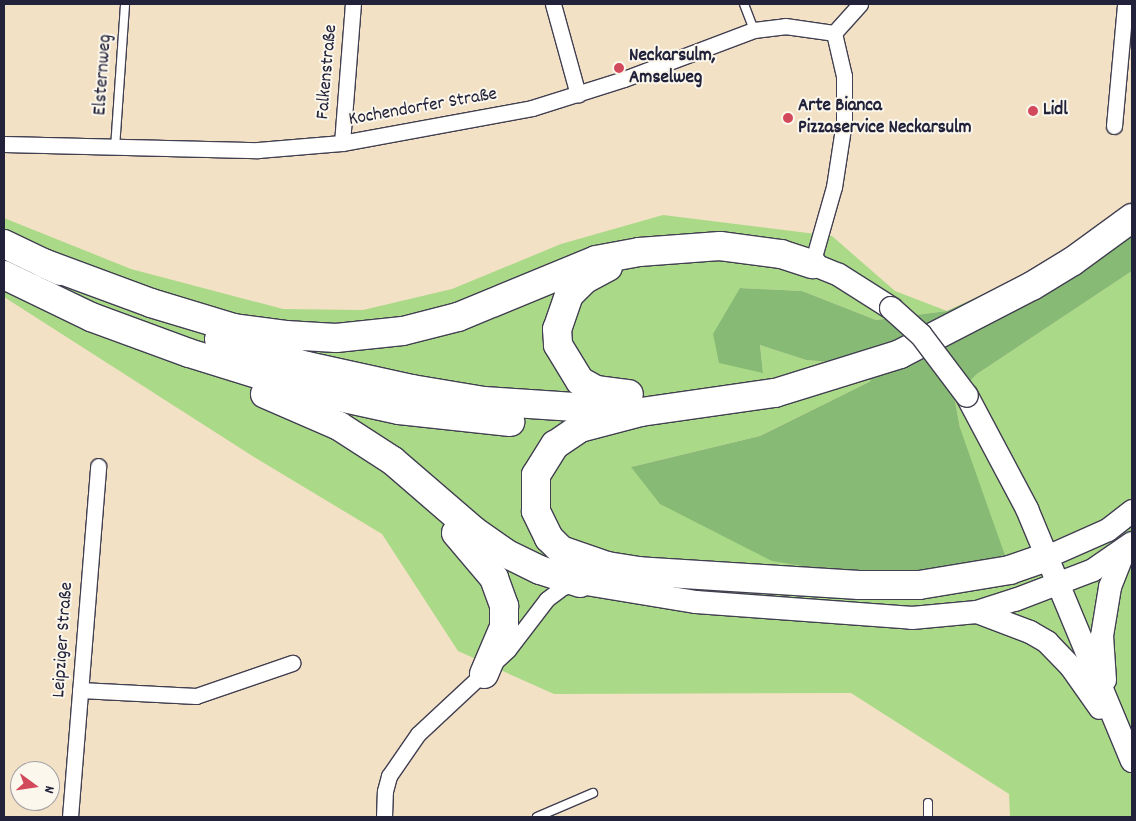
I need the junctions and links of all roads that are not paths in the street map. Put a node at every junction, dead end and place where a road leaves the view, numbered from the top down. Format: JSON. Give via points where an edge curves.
{"nodes":[{"id":1,"x":125,"y":4,"type":"edge"},
{"id":2,"x":353,"y":4,"type":"edge"},
{"id":3,"x":552,"y":4,"type":"edge"},
{"id":4,"x":744,"y":4,"type":"edge"},
{"id":5,"x":860,"y":4,"type":"edge"},
{"id":6,"x":1125,"y":4,"type":"edge"},
{"id":7,"x":754,"y":30,"type":"junction"},
{"id":8,"x":834,"y":33,"type":"junction"},
{"id":9,"x":578,"y":95,"type":"junction"},
{"id":10,"x":1114,"y":126,"type":"dead end"},
{"id":11,"x":342,"y":143,"type":"junction"},
{"id":12,"x":4,"y":144,"type":"edge"},
{"id":13,"x":115,"y":148,"type":"junction"},
{"id":14,"x":1132,"y":218,"type":"edge"},
{"id":15,"x":4,"y":244,"type":"edge"},
{"id":16,"x":671,"y":247,"type":"junction"},
{"id":17,"x":43,"y":263,"type":"junction"},
{"id":18,"x":812,"y":264,"type":"junction"},
{"id":19,"x":4,"y":275,"type":"edge"},
{"id":20,"x":189,"y":353,"type":"junction"},
{"id":21,"x":673,"y":409,"type":"junction"},
{"id":22,"x":642,"y":412,"type":"junction"},
{"id":23,"x":599,"y":422,"type":"junction"},
{"id":24,"x":98,"y":466,"type":"dead end"},
{"id":25,"x":428,"y":492,"type":"junction"},
{"id":26,"x":1132,"y":511,"type":"edge"},
{"id":27,"x":1128,"y":546,"type":"edge"},
{"id":28,"x":1047,"y":557,"type":"junction"},
{"id":29,"x":580,"y":583,"type":"junction"},
{"id":30,"x":1058,"y":585,"type":"junction"},
{"id":31,"x":977,"y":612,"type":"junction"},
{"id":32,"x":292,"y":663,"type":"dead end"},
{"id":33,"x":484,"y":674,"type":"junction"},
{"id":34,"x":80,"y":690,"type":"junction"},
{"id":35,"x":1106,"y":698,"type":"junction"},
{"id":36,"x":1130,"y":755,"type":"edge"},
{"id":37,"x":593,"y":793,"type":"dead end"},
{"id":38,"x":928,"y":803,"type":"dead end"},
{"id":39,"x":70,"y":817,"type":"edge"},
{"id":40,"x":384,"y":817,"type":"edge"},
{"id":41,"x":537,"y":817,"type":"edge"},
{"id":42,"x":928,"y":817,"type":"edge"}],
"edges":[{"from":1,"to":13,"type":"lane","name":"Elsternweg"},
{"from":2,"to":11,"type":"street","name":"Falkenstraße"},
{"from":3,"to":9,"type":"street"},
{"from":4,"to":7,"type":"lane"},
{"from":5,"to":8,"type":"street"},
{"from":6,"to":10,"type":"street"},
{"from":7,"to":8,"type":"street","name":"Kochendorfer Straße","via":[[785,26]]},
{"from":7,"to":9,"type":"street","name":"Kochendorfer Straße"},
{"from":8,"to":18,"type":"street","via":[[844,76],[844,122],[834,187]]},
{"from":9,"to":11,"type":"street","name":"Kochendorfer Straße","via":[[523,110]]},
{"from":11,"to":13,"type":"street","name":"Kochendorfer Straße","via":[[258,150]]},
{"from":12,"to":13,"type":"street","name":"Kochendorfer Straße"},
{"from":14,"to":21,"type":"highway","via":[[1032,286],[900,354],[775,393]]},
{"from":15,"to":17,"type":"highway"},
{"from":16,"to":17,"type":"highway","via":[[596,260],[458,317],[403,331],[336,338],[234,328],[151,303]]},
{"from":16,"to":18,"type":"highway","via":[[743,248]]},
{"from":16,"to":21,"type":"highway","via":[[603,269],[584,280],[569,295],[557,329],[558,345],[580,381],[596,390],[636,395]]},
{"from":17,"to":22,"type":"highway","via":[[184,326],[307,366],[412,390],[484,402]]},
{"from":18,"to":28,"type":"main road","bridge":true,"via":[[867,291],[921,335],[967,396],[1008,469]]},
{"from":19,"to":20,"type":"highway","via":[[91,317]]},
{"from":20,"to":23,"type":"highway","via":[[312,391],[399,410],[519,422]]},
{"from":20,"to":25,"type":"highway","via":[[230,379],[339,426],[393,461]]},
{"from":21,"to":22,"type":"highway"},
{"from":22,"to":23,"type":"highway"},
{"from":23,"to":28,"type":"highway","via":[[568,433],[555,445],[536,475],[534,492],[540,525],[561,550],[580,558],[639,571],[859,585],[919,585],[1010,570]]},
{"from":24,"to":34,"type":"street","name":"Leipziger Straße"},
{"from":25,"to":29,"type":"highway","via":[[505,553],[540,570]]},
{"from":25,"to":33,"type":"highway","via":[[454,531],[490,572],[504,606],[504,627]]},
{"from":26,"to":28,"type":"main road","via":[[1108,530]]},
{"from":27,"to":30,"type":"main road","via":[[1093,570]]},
{"from":27,"to":35,"type":"main road","via":[[1110,587],[1102,636]]},
{"from":28,"to":30,"type":"main road"},
{"from":29,"to":31,"type":"main road","via":[[687,600],[830,614],[912,618]]},
{"from":29,"to":33,"type":"street","via":[[564,587],[547,598],[519,637]]},
{"from":30,"to":31,"type":"main road"},
{"from":30,"to":35,"type":"main road"},
{"from":31,"to":36,"type":"main road","via":[[1047,642],[1093,696]]},
{"from":32,"to":34,"type":"street","via":[[196,696]]},
{"from":33,"to":40,"type":"street","via":[[418,734],[399,758],[384,790]]},
{"from":34,"to":39,"type":"street","name":"Leipziger Straße"},
{"from":35,"to":36,"type":"main road"},
{"from":37,"to":41,"type":"lane"},
{"from":38,"to":42,"type":"lane"}]}
